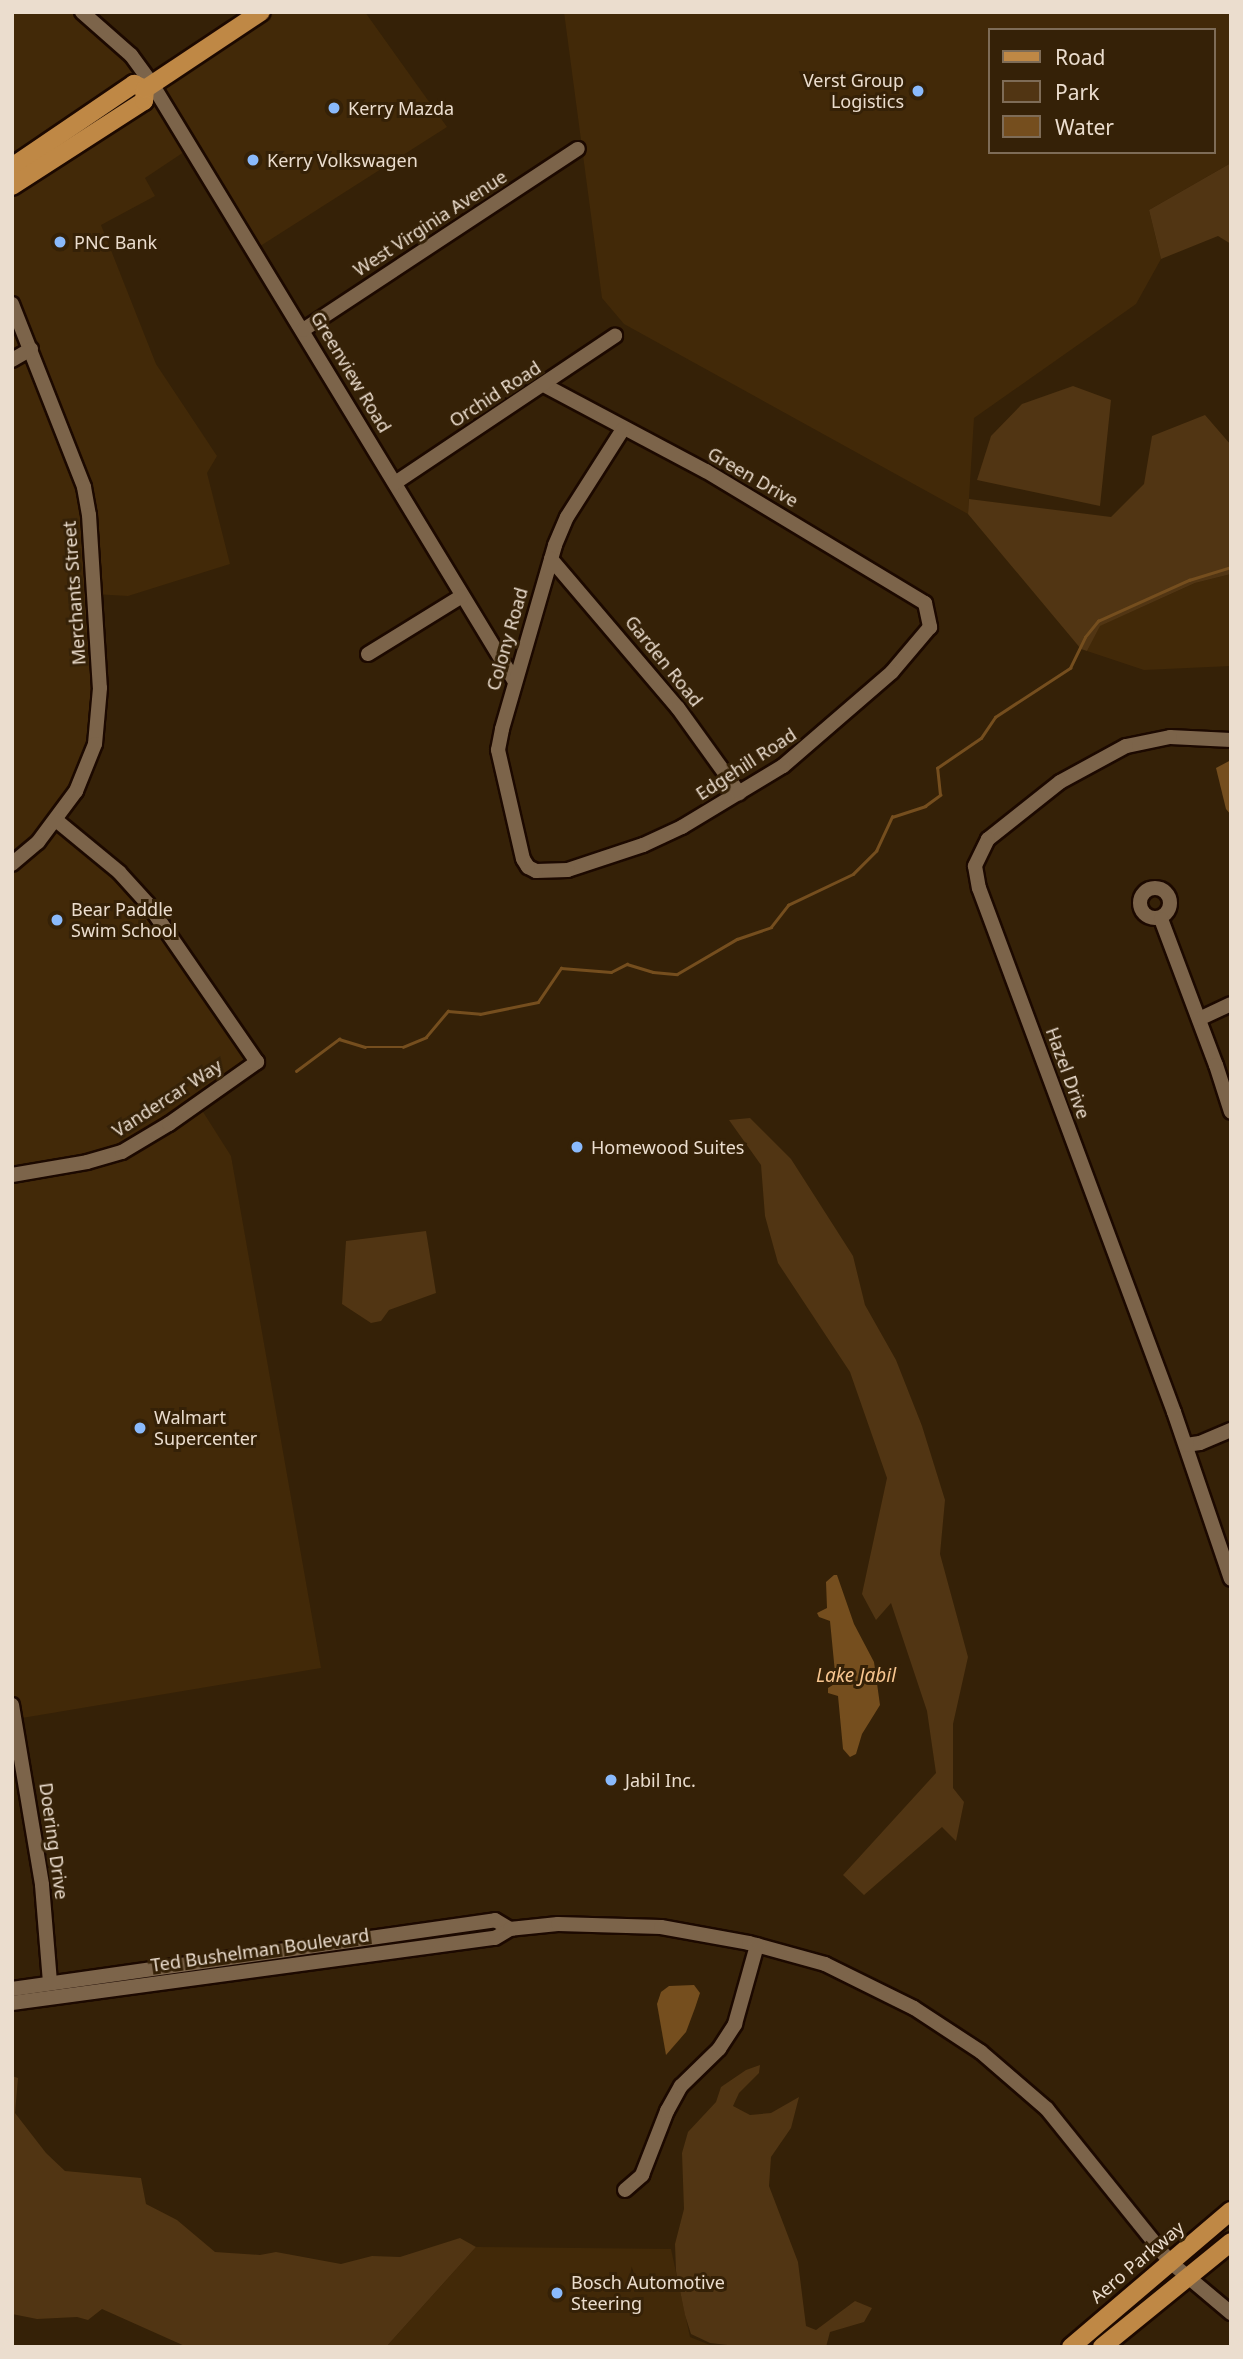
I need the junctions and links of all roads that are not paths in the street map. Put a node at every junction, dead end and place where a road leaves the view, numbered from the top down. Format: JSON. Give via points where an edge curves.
{"nodes":[{"id":1,"x":82,"y":12,"type":"edge"},
{"id":2,"x":261,"y":12,"type":"edge"},
{"id":3,"x":149,"y":87,"type":"junction"},
{"id":4,"x":578,"y":149,"type":"dead end"},
{"id":5,"x":12,"y":167,"type":"edge"},
{"id":6,"x":12,"y":186,"type":"edge"},
{"id":7,"x":12,"y":304,"type":"edge"},
{"id":8,"x":303,"y":330,"type":"junction"},
{"id":9,"x":615,"y":336,"type":"dead end"},
{"id":10,"x":31,"y":349,"type":"junction"},
{"id":11,"x":12,"y":360,"type":"edge"},
{"id":12,"x":544,"y":385,"type":"junction"},
{"id":13,"x":623,"y":429,"type":"junction"},
{"id":14,"x":395,"y":482,"type":"junction"},
{"id":15,"x":551,"y":559,"type":"junction"},
{"id":16,"x":462,"y":596,"type":"junction"},
{"id":17,"x":930,"y":618,"type":"joint"},
{"id":18,"x":368,"y":654,"type":"dead end"},
{"id":19,"x":514,"y":680,"type":"junction"},
{"id":20,"x":1231,"y":740,"type":"edge"},
{"id":21,"x":739,"y":793,"type":"junction"},
{"id":22,"x":56,"y":820,"type":"junction"},
{"id":23,"x":12,"y":864,"type":"edge"},
{"id":24,"x":536,"y":871,"type":"joint"},
{"id":25,"x":1161,"y":919,"type":"dead end"},
{"id":26,"x":1231,"y":1004,"type":"edge"},
{"id":27,"x":1199,"y":1019,"type":"junction"},
{"id":28,"x":1231,"y":1112,"type":"edge"},
{"id":29,"x":12,"y":1175,"type":"edge"},
{"id":30,"x":1231,"y":1430,"type":"edge"},
{"id":31,"x":1186,"y":1445,"type":"junction"},
{"id":32,"x":1231,"y":1579,"type":"edge"},
{"id":33,"x":12,"y":1705,"type":"edge"},
{"id":34,"x":510,"y":1929,"type":"junction"},
{"id":35,"x":757,"y":1945,"type":"junction"},
{"id":36,"x":50,"y":1983,"type":"junction"},
{"id":37,"x":12,"y":1989,"type":"edge"},
{"id":38,"x":12,"y":2004,"type":"edge"},
{"id":39,"x":625,"y":2190,"type":"dead end"},
{"id":40,"x":1231,"y":2211,"type":"edge"},
{"id":41,"x":1231,"y":2242,"type":"edge"},
{"id":42,"x":1169,"y":2261,"type":"junction"},
{"id":43,"x":1187,"y":2278,"type":"junction"},
{"id":44,"x":1231,"y":2313,"type":"edge"},
{"id":45,"x":1071,"y":2347,"type":"edge"},
{"id":46,"x":1102,"y":2347,"type":"edge"}],
"edges":[{"from":1,"to":3,"type":"street","name":"Greenview Road","via":[[131,55]]},
{"from":2,"to":3,"type":"main road"},
{"from":3,"to":5,"type":"main road","via":[[134,84]]},
{"from":3,"to":6,"type":"main road","via":[[144,101]]},
{"from":3,"to":8,"type":"street","name":"Greenview Road"},
{"from":4,"to":8,"type":"street","name":"West Virginia Avenue"},
{"from":7,"to":10,"type":"street","name":"Merchants Street"},
{"from":8,"to":14,"type":"street","name":"Greenview Road"},
{"from":9,"to":12,"type":"street","name":"Orchid Road"},
{"from":10,"to":11,"type":"street"},
{"from":10,"to":22,"type":"street","name":"Merchants Street","via":[[84,487],[100,688],[100,720],[90,762]]},
{"from":12,"to":13,"type":"street","name":"Green Drive"},
{"from":12,"to":14,"type":"street","name":"Orchid Road"},
{"from":13,"to":15,"type":"street","name":"Colony Road","via":[[567,517]]},
{"from":13,"to":17,"type":"street","name":"Green Drive","via":[[706,471],[925,603]]},
{"from":14,"to":16,"type":"street","name":"Greenview Road"},
{"from":15,"to":19,"type":"street","name":"Colony Road"},
{"from":15,"to":21,"type":"street","name":"Garden Road","via":[[678,708]]},
{"from":16,"to":18,"type":"street"},
{"from":16,"to":19,"type":"street","name":"Greenview Road"},
{"from":17,"to":21,"type":"street","name":"Edgehill Road","via":[[924,637],[892,672],[815,742]]},
{"from":19,"to":24,"type":"street","name":"Colony Road","via":[[498,750],[523,859]]},
{"from":20,"to":31,"type":"street","name":"Hazel Drive","via":[[1170,737],[1126,746],[1060,782],[988,839],[975,866],[979,888]]},
{"from":21,"to":24,"type":"street","name":"Edgehill Road","via":[[643,845],[578,867]]},
{"from":22,"to":23,"type":"street","name":"Merchants Street"},
{"from":22,"to":29,"type":"street","name":"Vandercar Way","via":[[119,872],[148,904],[257,1062],[122,1152]]},
{"from":25,"to":27,"type":"street"},
{"from":26,"to":27,"type":"street"},
{"from":27,"to":28,"type":"street"},
{"from":30,"to":31,"type":"street"},
{"from":31,"to":32,"type":"street","name":"Hazel Drive"},
{"from":33,"to":36,"type":"street","name":"Doering Drive","via":[[42,1885]]},
{"from":34,"to":35,"type":"street","name":"Ted Bushelman Boulevard","via":[[628,1924],[693,1931]]},
{"from":34,"to":36,"type":"street","name":"Ted Bushelman Boulevard","via":[[495,1920]]},
{"from":34,"to":38,"type":"street","name":"Ted Bushelman Boulevard","via":[[495,1938]]},
{"from":35,"to":39,"type":"street","via":[[735,2024],[719,2049],[674,2097],[642,2175]]},
{"from":35,"to":42,"type":"street","name":"Ted Bushelman Boulevard","via":[[825,1964],[883,1991],[981,2052],[1054,2116]]},
{"from":36,"to":37,"type":"street","name":"Ted Bushelman Boulevard"},
{"from":40,"to":42,"type":"main road","name":"Aero Parkway"},
{"from":41,"to":43,"type":"main road"},
{"from":42,"to":43,"type":"street","name":"Ted Bushelman Boulevard"},
{"from":42,"to":45,"type":"main road","name":"Aero Parkway"},
{"from":43,"to":44,"type":"street","name":"Ted Bushelman Boulevard"},
{"from":43,"to":46,"type":"main road"}]}
